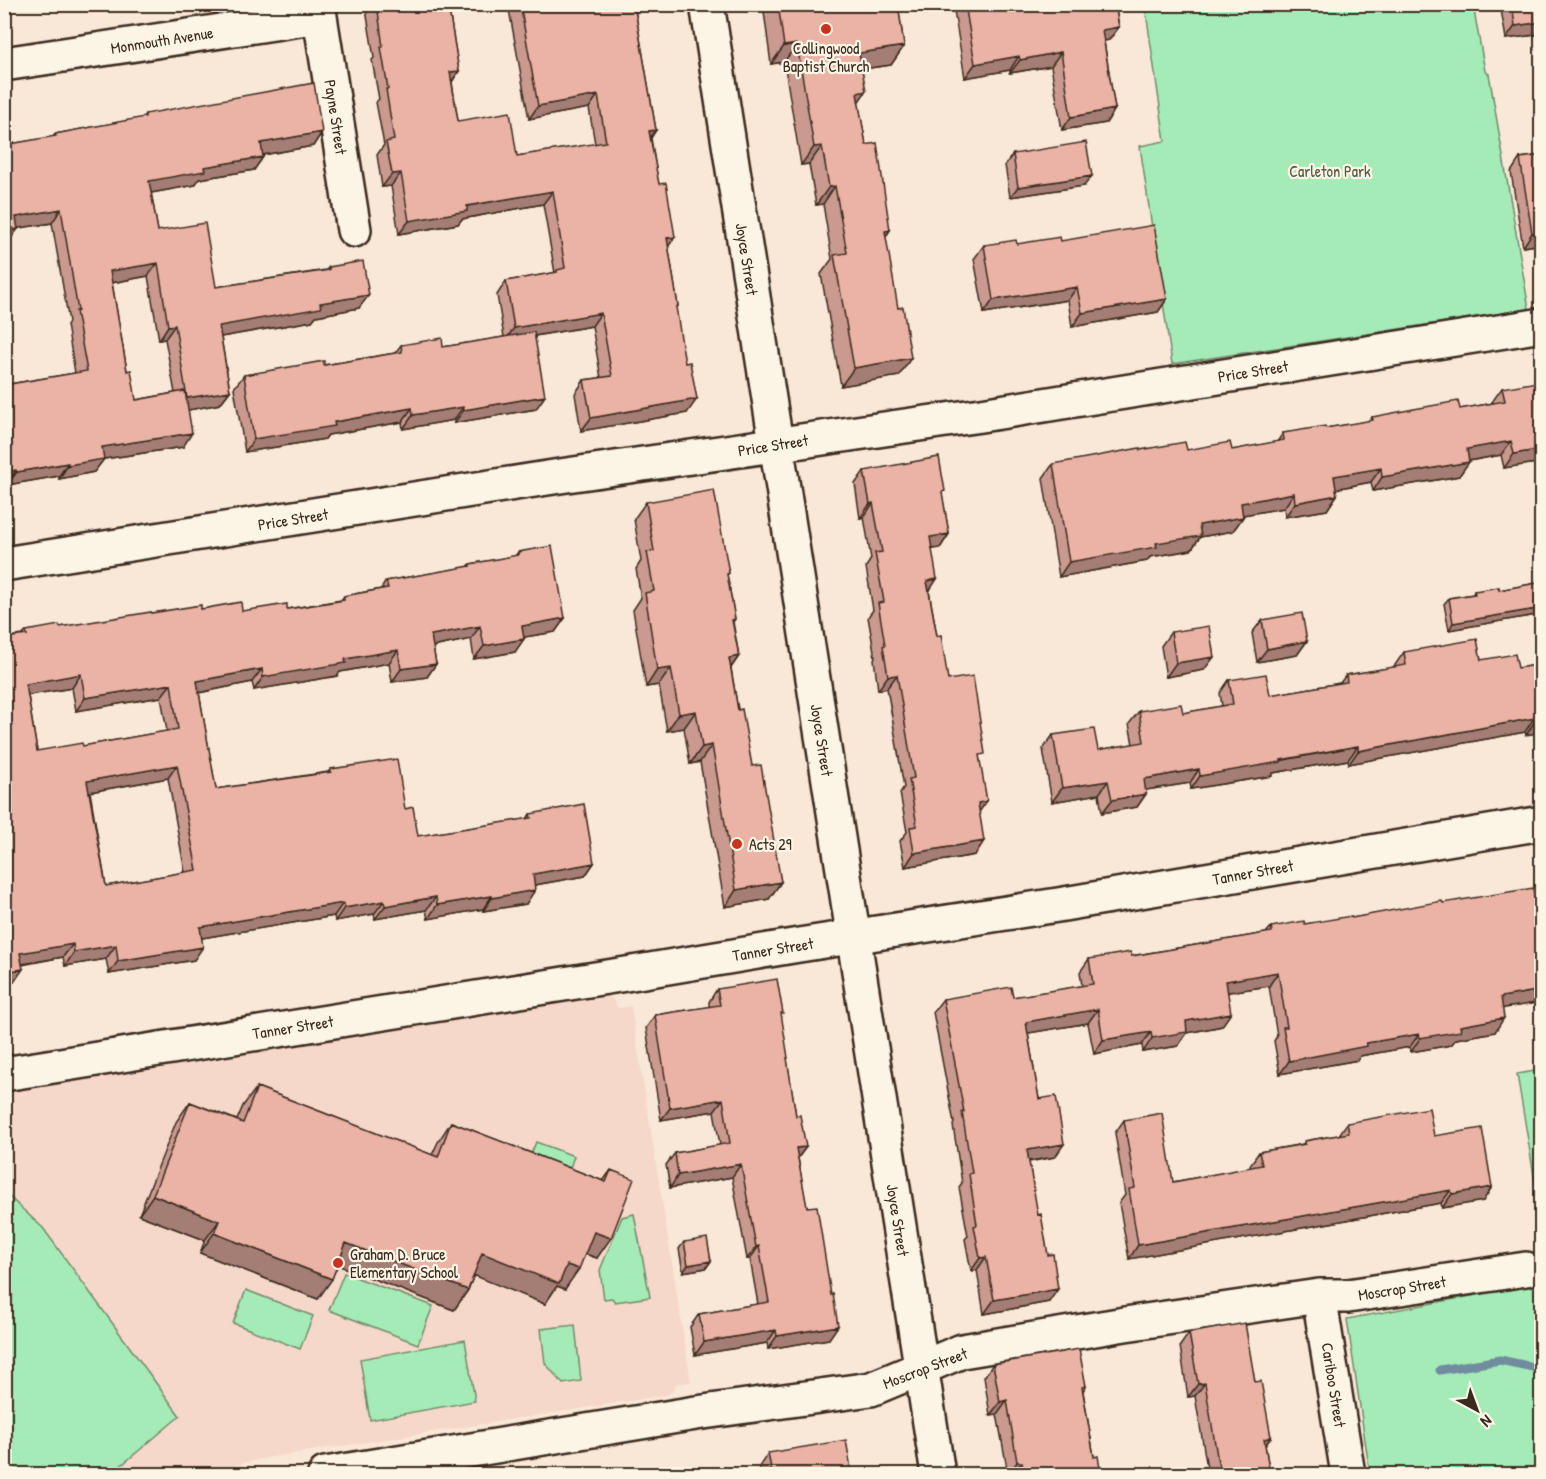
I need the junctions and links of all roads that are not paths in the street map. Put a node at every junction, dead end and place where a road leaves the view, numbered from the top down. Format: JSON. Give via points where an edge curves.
{"nodes":[{"id":1,"x":707,"y":4,"type":"edge"},
{"id":2,"x":319,"y":10,"type":"edge"},
{"id":3,"x":4,"y":64,"type":"edge"},
{"id":4,"x":354,"y":230,"type":"dead end"},
{"id":5,"x":1542,"y":325,"type":"edge"},
{"id":6,"x":776,"y":445,"type":"junction"},
{"id":7,"x":4,"y":564,"type":"edge"},
{"id":8,"x":1542,"y":823,"type":"edge"},
{"id":9,"x":854,"y":936,"type":"junction"},
{"id":10,"x":4,"y":1074,"type":"edge"},
{"id":11,"x":1526,"y":1269,"type":"dead end"},
{"id":12,"x":1319,"y":1296,"type":"junction"},
{"id":13,"x":921,"y":1368,"type":"junction"},
{"id":14,"x":325,"y":1474,"type":"edge"},
{"id":15,"x":938,"y":1474,"type":"edge"},
{"id":16,"x":1348,"y":1474,"type":"edge"}],
"edges":[{"from":1,"to":6,"type":"street","name":"Joyce Street"},
{"from":2,"to":3,"type":"street","name":"Monmouth Avenue"},
{"from":2,"to":4,"type":"street","name":"Payne Street"},
{"from":5,"to":6,"type":"street","name":"Price Street"},
{"from":6,"to":7,"type":"street","name":"Price Street"},
{"from":6,"to":9,"type":"street","name":"Joyce Street"},
{"from":8,"to":9,"type":"street","name":"Tanner Street"},
{"from":9,"to":10,"type":"street","name":"Tanner Street"},
{"from":9,"to":13,"type":"street","name":"Joyce Street"},
{"from":11,"to":12,"type":"street","name":"Moscrop Street","via":[[1348,1296]]},
{"from":12,"to":13,"type":"street","name":"Moscrop Street","via":[[962,1351]]},
{"from":12,"to":16,"type":"street","name":"Cariboo Street"},
{"from":13,"to":14,"type":"street","name":"Moscrop Street","via":[[871,1389],[696,1413]]},
{"from":13,"to":15,"type":"street","name":"Joyce Street"}]}
